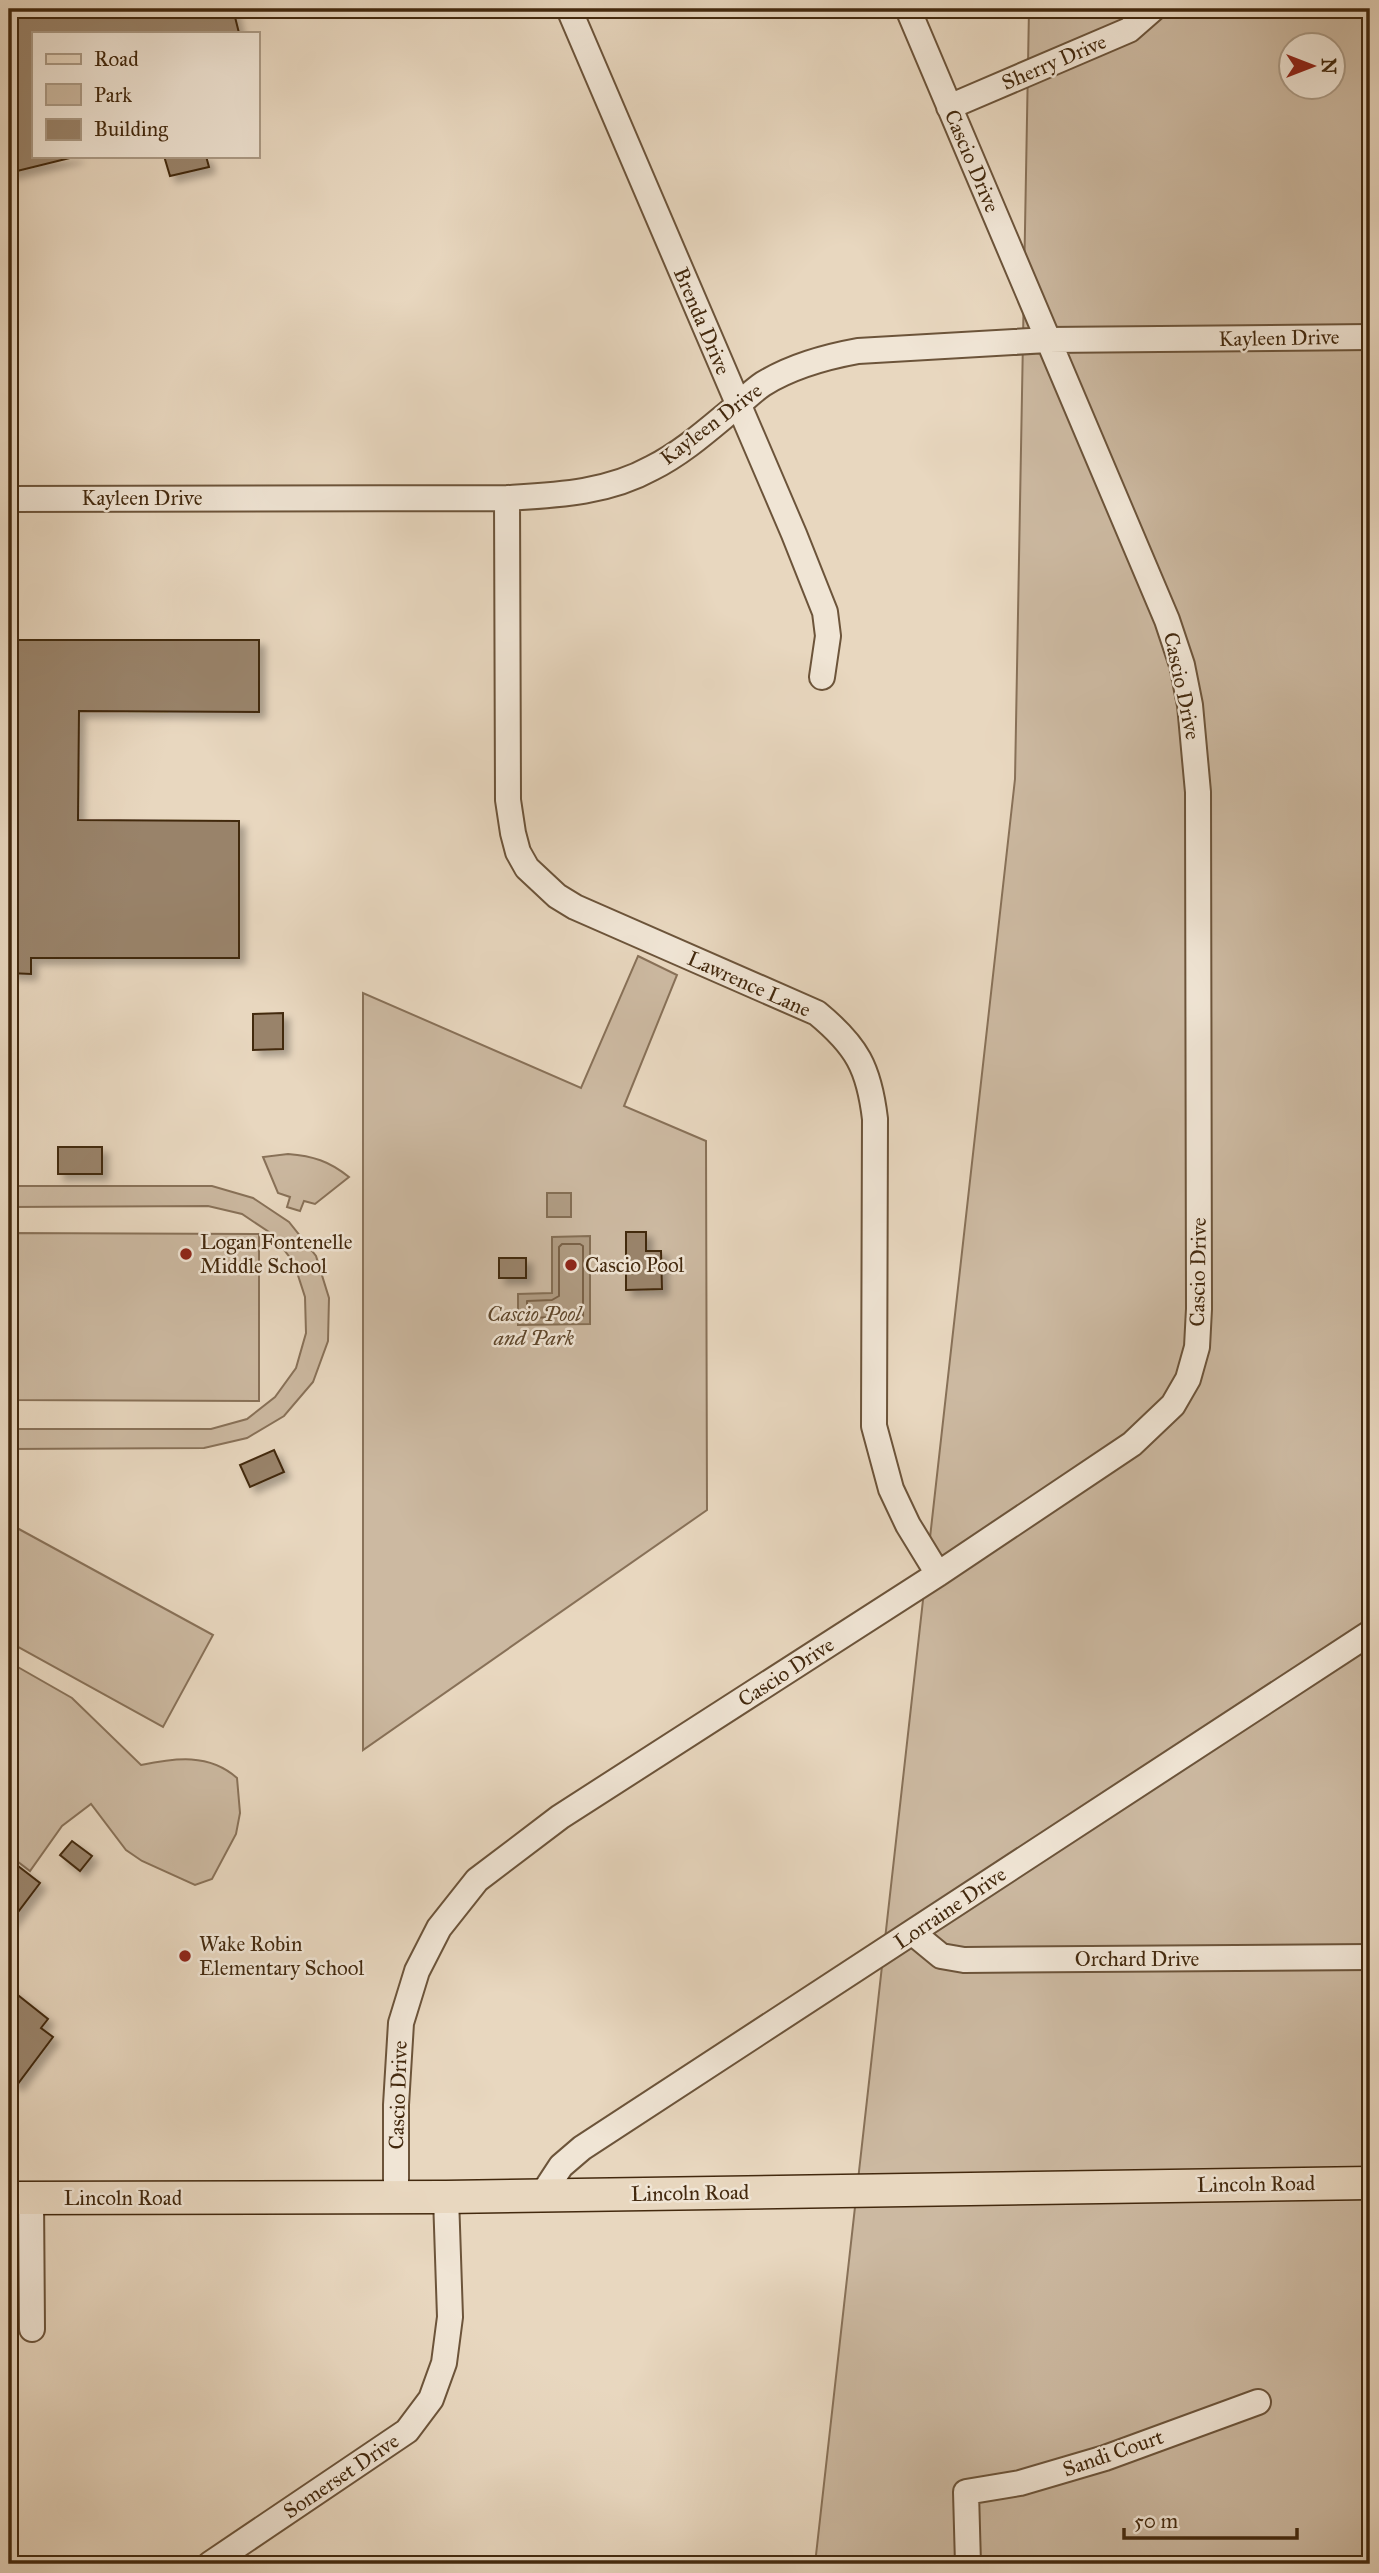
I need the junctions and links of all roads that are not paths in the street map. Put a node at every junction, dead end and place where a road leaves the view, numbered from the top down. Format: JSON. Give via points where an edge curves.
{"nodes":[{"id":1,"x":569,"y":9,"type":"edge"},
{"id":2,"x":908,"y":9,"type":"edge"},
{"id":3,"x":1153,"y":9,"type":"edge"},
{"id":4,"x":949,"y":107,"type":"junction"},
{"id":5,"x":1370,"y":337,"type":"edge"},
{"id":6,"x":1048,"y":340,"type":"junction"},
{"id":7,"x":738,"y":405,"type":"junction"},
{"id":8,"x":507,"y":498,"type":"junction"},
{"id":9,"x":9,"y":499,"type":"edge"},
{"id":10,"x":822,"y":677,"type":"dead end"},
{"id":11,"x":937,"y":1574,"type":"junction"},
{"id":12,"x":1370,"y":1633,"type":"edge"},
{"id":13,"x":913,"y":1933,"type":"junction"},
{"id":14,"x":1370,"y":1957,"type":"edge"},
{"id":15,"x":1370,"y":2183,"type":"edge"},
{"id":16,"x":542,"y":2195,"type":"junction"},
{"id":17,"x":396,"y":2197,"type":"junction"},
{"id":18,"x":446,"y":2197,"type":"junction"},
{"id":19,"x":20,"y":2198,"type":"edge"},
{"id":20,"x":32,"y":2329,"type":"dead end"},
{"id":21,"x":1258,"y":2402,"type":"dead end"},
{"id":22,"x":211,"y":2564,"type":"edge"},
{"id":23,"x":968,"y":2564,"type":"edge"}],
"edges":[{"from":1,"to":7,"type":"street","name":"Brenda Drive"},
{"from":2,"to":4,"type":"street","name":"Cascio Drive"},
{"from":3,"to":4,"type":"street","name":"Sherry Drive","via":[[1129,30]]},
{"from":4,"to":6,"type":"street","name":"Cascio Drive"},
{"from":5,"to":6,"type":"street","name":"Kayleen Drive"},
{"from":6,"to":7,"type":"street","name":"Kayleen Drive","via":[[833,356],[761,385]]},
{"from":6,"to":11,"type":"street","name":"Cascio Drive","via":[[1167,620],[1190,705],[1198,792],[1197,1347],[1188,1379],[1155,1425]]},
{"from":7,"to":8,"type":"street","name":"Kayleen Drive","via":[[672,456],[622,482],[568,494]]},
{"from":7,"to":10,"type":"street","name":"Brenda Drive","via":[[825,612],[828,636]]},
{"from":8,"to":9,"type":"street","name":"Kayleen Drive"},
{"from":8,"to":11,"type":"street","name":"Lawrence Lane","via":[[508,800],[518,852],[541,883],[575,907],[817,1013],[859,1057],[875,1119],[874,1426],[891,1489]]},
{"from":11,"to":17,"type":"street","name":"Cascio Drive","via":[[561,1817],[477,1880],[439,1927],[417,1971],[401,2023]]},
{"from":12,"to":13,"type":"street","name":"Lorraine Drive"},
{"from":13,"to":14,"type":"street","name":"Orchard Drive","via":[[941,1956],[964,1960]]},
{"from":13,"to":16,"type":"street","name":"Lorraine Drive","via":[[582,2148],[561,2166]]},
{"from":15,"to":16,"type":"main road","name":"Lincoln Road"},
{"from":16,"to":18,"type":"main road","name":"Lincoln Road"},
{"from":17,"to":18,"type":"main road","name":"Lincoln Road"},
{"from":17,"to":19,"type":"main road","name":"Lincoln Road"},
{"from":18,"to":22,"type":"street","name":"Somerset Drive","via":[[450,2317],[444,2363],[431,2399],[407,2431]]},
{"from":19,"to":20,"type":"street"},
{"from":21,"to":23,"type":"street","name":"Sandi Court","via":[[1105,2458],[1020,2483],[965,2492]]}]}
